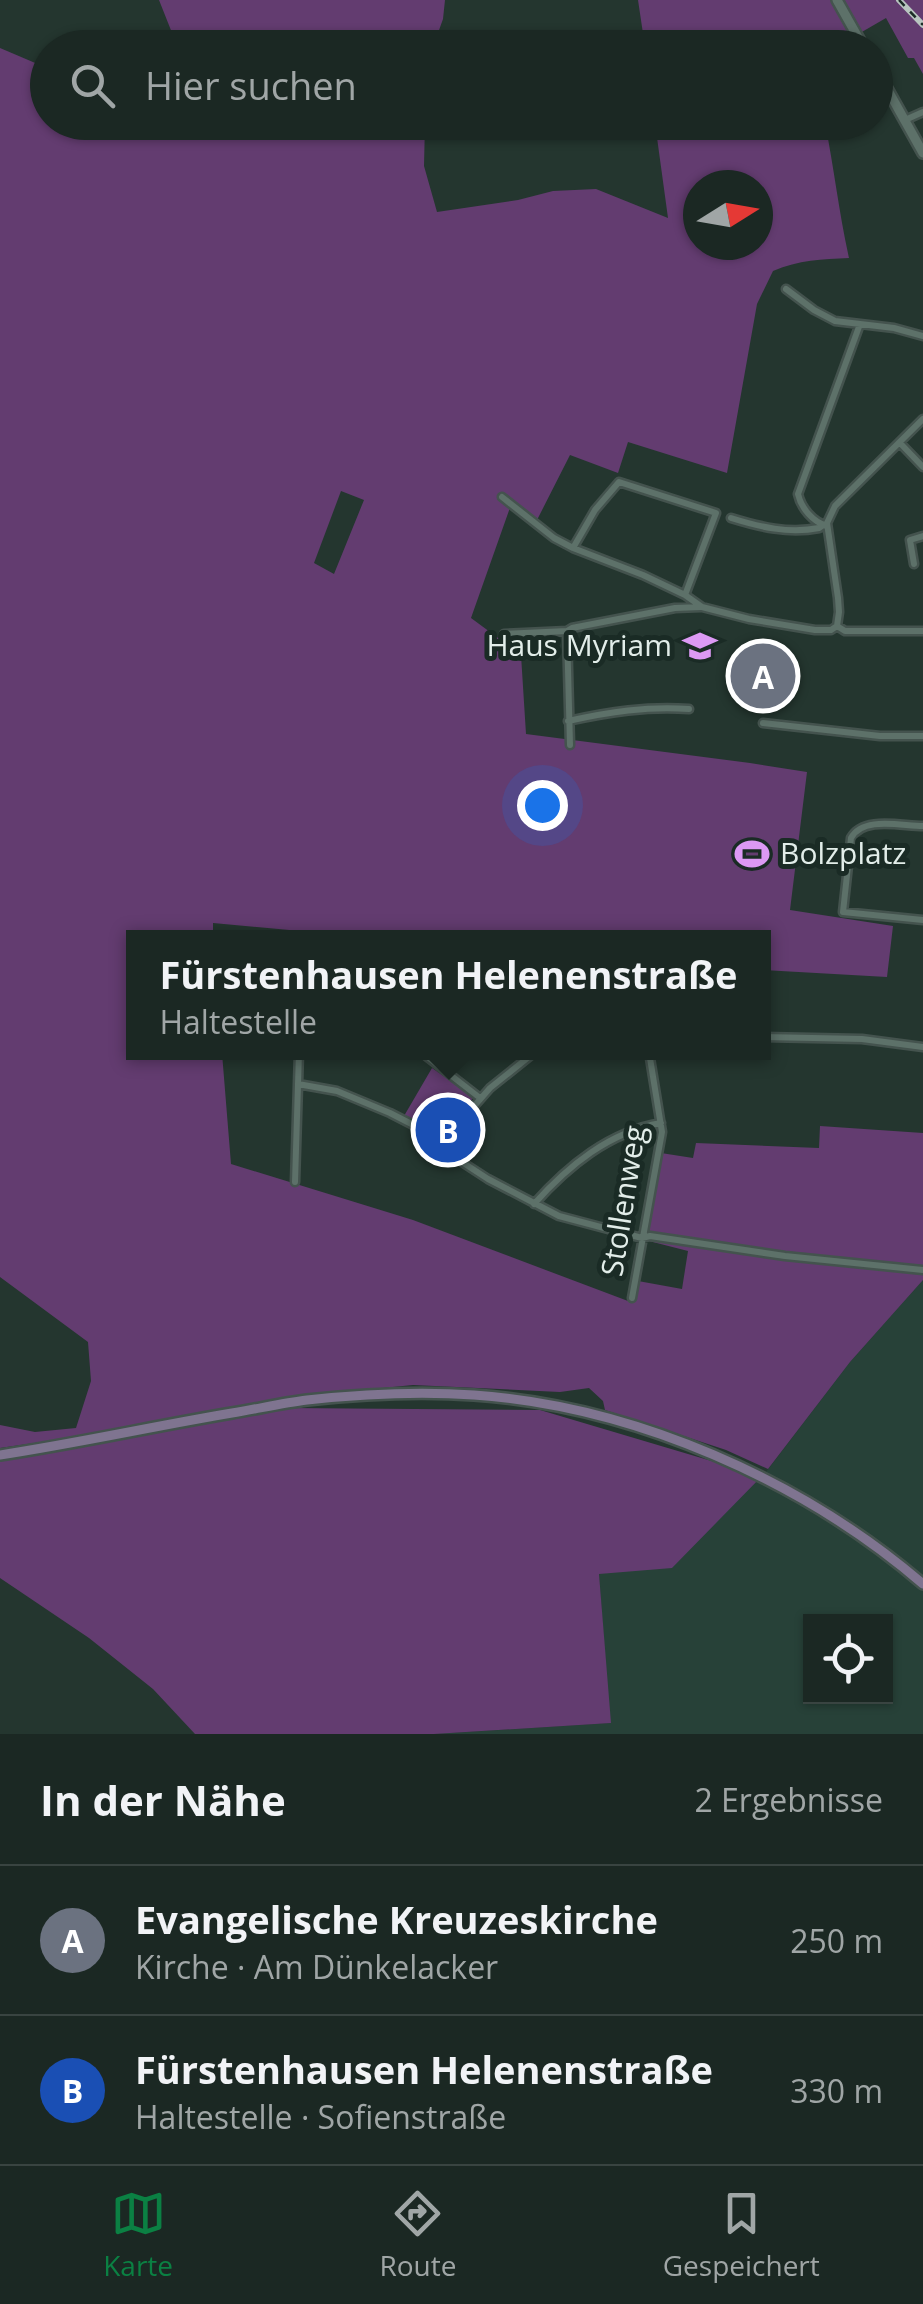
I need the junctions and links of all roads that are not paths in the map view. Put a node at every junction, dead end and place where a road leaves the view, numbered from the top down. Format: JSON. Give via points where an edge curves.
{"nodes":[{"id":1,"x":837,"y":0,"type":"edge"},
{"id":2,"x":854,"y":30,"type":"edge"},
{"id":3,"x":893,"y":99,"type":"edge"},
{"id":4,"x":923,"y":112,"type":"edge"},
{"id":5,"x":905,"y":120,"type":"junction"},
{"id":6,"x":923,"y":153,"type":"edge"},
{"id":7,"x":786,"y":290,"type":"dead end"},
{"id":8,"x":860,"y":324,"type":"junction"},
{"id":9,"x":923,"y":336,"type":"edge"},
{"id":10,"x":923,"y":420,"type":"edge"},
{"id":11,"x":900,"y":443,"type":"junction"},
{"id":12,"x":923,"y":467,"type":"edge"},
{"id":13,"x":502,"y":497,"type":"dead end"},
{"id":14,"x":731,"y":518,"type":"dead end"},
{"id":15,"x":825,"y":525,"type":"junction"},
{"id":16,"x":923,"y":536,"type":"edge"},
{"id":17,"x":573,"y":548,"type":"junction"},
{"id":18,"x":914,"y":564,"type":"dead end"},
{"id":19,"x":686,"y":595,"type":"junction"},
{"id":20,"x":702,"y":606,"type":"junction"},
{"id":21,"x":836,"y":626,"type":"junction"},
{"id":22,"x":923,"y":630,"type":"edge"},
{"id":23,"x":567,"y":632,"type":"junction"},
{"id":24,"x":504,"y":634,"type":"dead end"},
{"id":25,"x":689,"y":709,"type":"dead end"},
{"id":26,"x":568,"y":721,"type":"junction"},
{"id":27,"x":763,"y":723,"type":"dead end"},
{"id":28,"x":923,"y":736,"type":"edge"},
{"id":29,"x":570,"y":745,"type":"dead end"},
{"id":30,"x":923,"y":826,"type":"edge"},
{"id":31,"x":923,"y":920,"type":"edge"},
{"id":32,"x":771,"y":1037,"type":"edge"},
{"id":33,"x":923,"y":1047,"type":"edge"},
{"id":34,"x":299,"y":1060,"type":"edge"},
{"id":35,"x":431,"y":1060,"type":"edge"},
{"id":36,"x":525,"y":1060,"type":"edge"},
{"id":37,"x":650,"y":1060,"type":"edge"},
{"id":38,"x":298,"y":1084,"type":"junction"},
{"id":39,"x":480,"y":1098,"type":"junction"},
{"id":40,"x":661,"y":1122,"type":"junction"},
{"id":41,"x":441,"y":1144,"type":"junction"},
{"id":42,"x":295,"y":1182,"type":"dead end"},
{"id":43,"x":534,"y":1204,"type":"junction"},
{"id":44,"x":642,"y":1238,"type":"junction"},
{"id":45,"x":923,"y":1270,"type":"edge"},
{"id":46,"x":632,"y":1298,"type":"dead end"},
{"id":47,"x":0,"y":1456,"type":"edge"},
{"id":48,"x":923,"y":1584,"type":"edge"}],
"edges":[{"from":1,"to":2,"type":"street"},
{"from":3,"to":5,"type":"street"},
{"from":4,"to":5,"type":"street"},
{"from":5,"to":6,"type":"street"},
{"from":7,"to":8,"type":"street","via":[[826,318]]},
{"from":8,"to":9,"type":"street"},
{"from":8,"to":15,"type":"street","via":[[798,494]]},
{"from":10,"to":11,"type":"street"},
{"from":11,"to":12,"type":"street"},
{"from":11,"to":15,"type":"street","via":[[835,506]]},
{"from":13,"to":17,"type":"street"},
{"from":14,"to":15,"type":"street","via":[[797,531]]},
{"from":15,"to":21,"type":"street","via":[[838,598]]},
{"from":16,"to":18,"type":"street","via":[[910,540]]},
{"from":17,"to":19,"type":"street"},
{"from":17,"to":19,"type":"street","via":[[619,482],[716,513]]},
{"from":19,"to":20,"type":"street"},
{"from":20,"to":21,"type":"street","via":[[815,630]]},
{"from":20,"to":23,"type":"street"},
{"from":21,"to":22,"type":"street","via":[[845,632]]},
{"from":23,"to":24,"type":"street"},
{"from":23,"to":26,"type":"street"},
{"from":25,"to":26,"type":"street","via":[[647,707]]},
{"from":26,"to":29,"type":"street"},
{"from":27,"to":28,"type":"street"},
{"from":30,"to":31,"type":"street","via":[[864,825],[853,832],[843,912]]},
{"from":32,"to":33,"type":"street"},
{"from":34,"to":38,"type":"street"},
{"from":35,"to":39,"type":"street"},
{"from":36,"to":39,"type":"street"},
{"from":37,"to":40,"type":"street","name":"Stollenweg"},
{"from":38,"to":41,"type":"street","via":[[368,1102]]},
{"from":38,"to":42,"type":"street"},
{"from":39,"to":41,"type":"street"},
{"from":40,"to":43,"type":"street","via":[[605,1143]]},
{"from":40,"to":44,"type":"street","name":"Stollenweg"},
{"from":41,"to":43,"type":"street"},
{"from":43,"to":44,"type":"street"},
{"from":44,"to":45,"type":"street"},
{"from":44,"to":46,"type":"street","name":"Stollenweg"},
{"from":47,"to":48,"type":"main road","via":[[304,1400],[430,1393],[496,1398],[653,1431],[742,1469],[819,1508]]}]}
